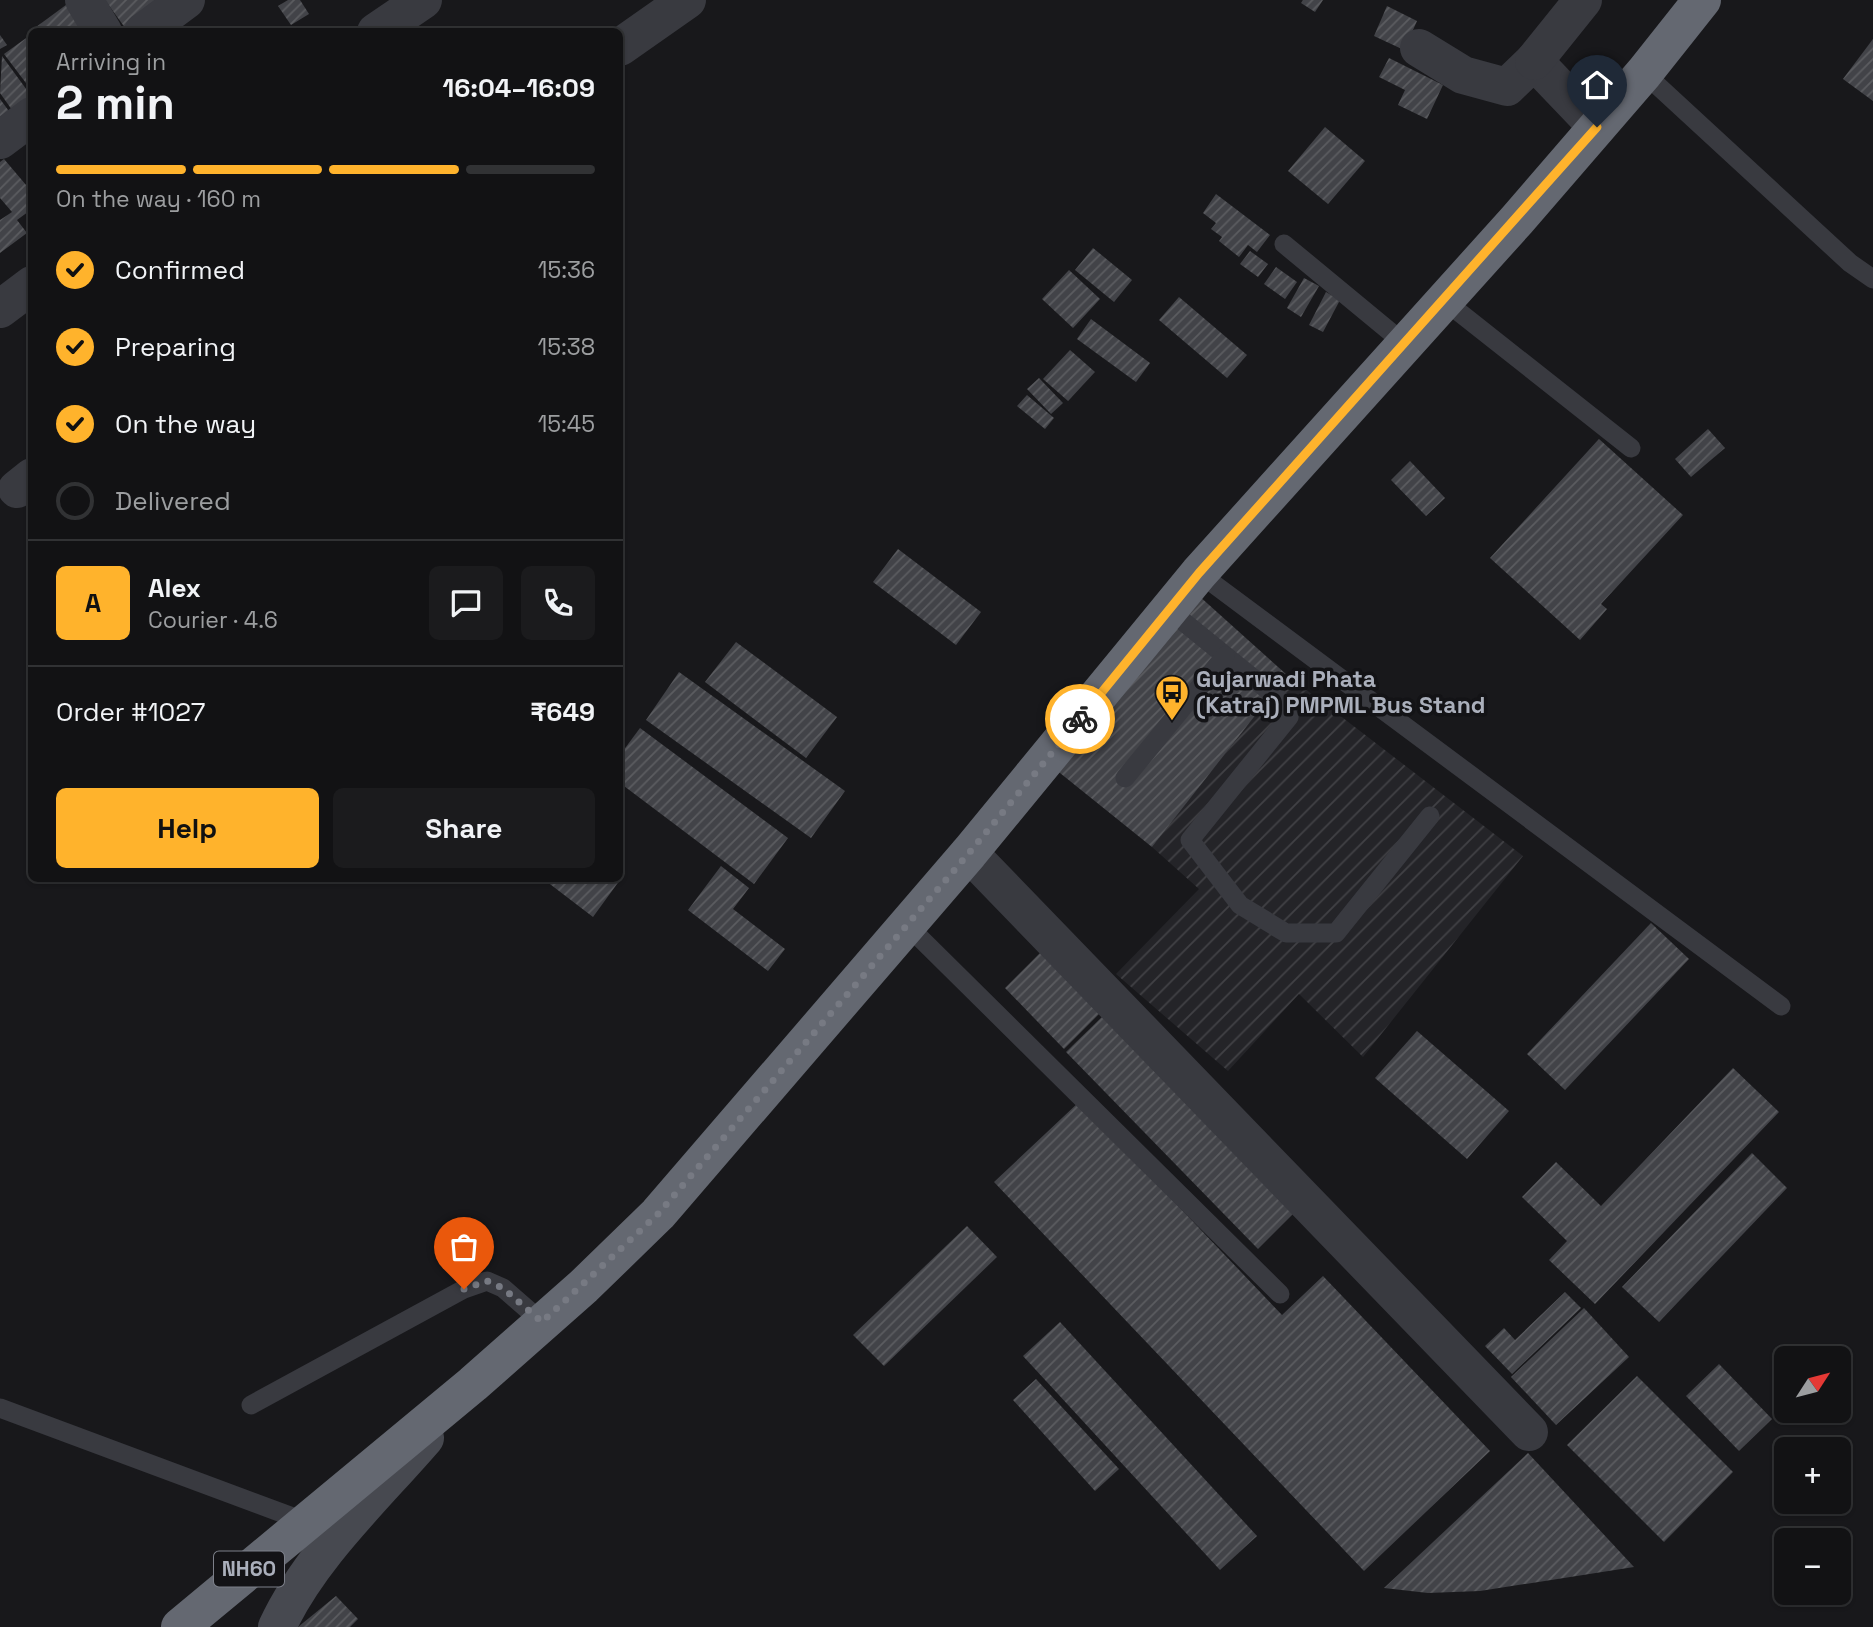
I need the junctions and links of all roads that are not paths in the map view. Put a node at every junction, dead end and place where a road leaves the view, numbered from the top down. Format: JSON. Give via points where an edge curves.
{"nodes":[{"id":1,"x":84,"y":0,"type":"edge"},
{"id":2,"x":186,"y":0,"type":"edge"},
{"id":3,"x":423,"y":0,"type":"edge"},
{"id":4,"x":687,"y":0,"type":"edge"},
{"id":5,"x":1583,"y":0,"type":"edge"},
{"id":6,"x":1702,"y":0,"type":"edge"},
{"id":7,"x":101,"y":28,"type":"edge"},
{"id":8,"x":149,"y":28,"type":"edge"},
{"id":9,"x":382,"y":28,"type":"edge"},
{"id":10,"x":623,"y":45,"type":"edge"},
{"id":11,"x":1419,"y":48,"type":"dead end"},
{"id":12,"x":1534,"y":61,"type":"junction"},
{"id":13,"x":1644,"y":73,"type":"junction"},
{"id":14,"x":28,"y":119,"type":"edge"},
{"id":15,"x":1597,"y":127,"type":"junction"},
{"id":16,"x":0,"y":140,"type":"edge"},
{"id":17,"x":1284,"y":244,"type":"dead end"},
{"id":18,"x":1873,"y":279,"type":"edge"},
{"id":19,"x":28,"y":288,"type":"edge"},
{"id":20,"x":1444,"y":300,"type":"junction"},
{"id":21,"x":0,"y":309,"type":"edge"},
{"id":22,"x":1405,"y":344,"type":"junction"},
{"id":23,"x":1631,"y":448,"type":"dead end"},
{"id":24,"x":1199,"y":573,"type":"junction"},
{"id":25,"x":1169,"y":610,"type":"junction"},
{"id":26,"x":1225,"y":656,"type":"junction"},
{"id":27,"x":1125,"y":778,"type":"dead end"},
{"id":28,"x":1430,"y":816,"type":"dead end"},
{"id":29,"x":969,"y":853,"type":"junction"},
{"id":30,"x":906,"y":925,"type":"junction"},
{"id":31,"x":1781,"y":1006,"type":"dead end"},
{"id":32,"x":1280,"y":1294,"type":"dead end"},
{"id":33,"x":542,"y":1322,"type":"junction"},
{"id":34,"x":472,"y":1384,"type":"junction"},
{"id":35,"x":251,"y":1405,"type":"dead end"},
{"id":36,"x":0,"y":1408,"type":"edge"},
{"id":37,"x":1529,"y":1432,"type":"dead end"},
{"id":38,"x":306,"y":1522,"type":"junction"},
{"id":39,"x":192,"y":1624,"type":"edge"},
{"id":40,"x":277,"y":1627,"type":"edge"}],
"edges":[{"from":1,"to":7,"type":"street"},
{"from":2,"to":8,"type":"street"},
{"from":3,"to":9,"type":"street"},
{"from":4,"to":10,"type":"street"},
{"from":5,"to":12,"type":"street"},
{"from":6,"to":13,"type":"highway","number":"NH60"},
{"from":11,"to":12,"type":"street","via":[[1462,75],[1507,87]]},
{"from":12,"to":15,"type":"street"},
{"from":13,"to":15,"type":"highway","number":"NH60"},
{"from":13,"to":18,"type":"lane"},
{"from":14,"to":16,"type":"street"},
{"from":15,"to":20,"type":"highway","number":"NH60"},
{"from":17,"to":22,"type":"lane"},
{"from":19,"to":21,"type":"street"},
{"from":20,"to":22,"type":"highway","number":"NH60"},
{"from":20,"to":23,"type":"lane"},
{"from":22,"to":24,"type":"highway","number":"NH60"},
{"from":24,"to":25,"type":"highway","number":"NH60"},
{"from":24,"to":31,"type":"lane"},
{"from":25,"to":26,"type":"lane"},
{"from":25,"to":29,"type":"highway","number":"NH60"},
{"from":26,"to":27,"type":"lane"},
{"from":26,"to":28,"type":"lane","via":[[1280,700],[1289,717],[1190,840],[1240,905],[1286,933],[1336,933]]},
{"from":29,"to":30,"type":"highway","number":"NH60"},
{"from":29,"to":37,"type":"street"},
{"from":30,"to":32,"type":"lane"},
{"from":30,"to":33,"type":"highway","number":"NH60","via":[[658,1214]]},
{"from":33,"to":34,"type":"highway","number":"NH60"},
{"from":33,"to":35,"type":"lane","via":[[503,1288],[487,1281],[464,1289]]},
{"from":34,"to":38,"type":"highway","number":"NH60"},
{"from":34,"to":40,"type":"street","via":[[340,1535],[290,1599]]},
{"from":36,"to":38,"type":"lane"},
{"from":38,"to":39,"type":"highway","number":"NH60"}]}
